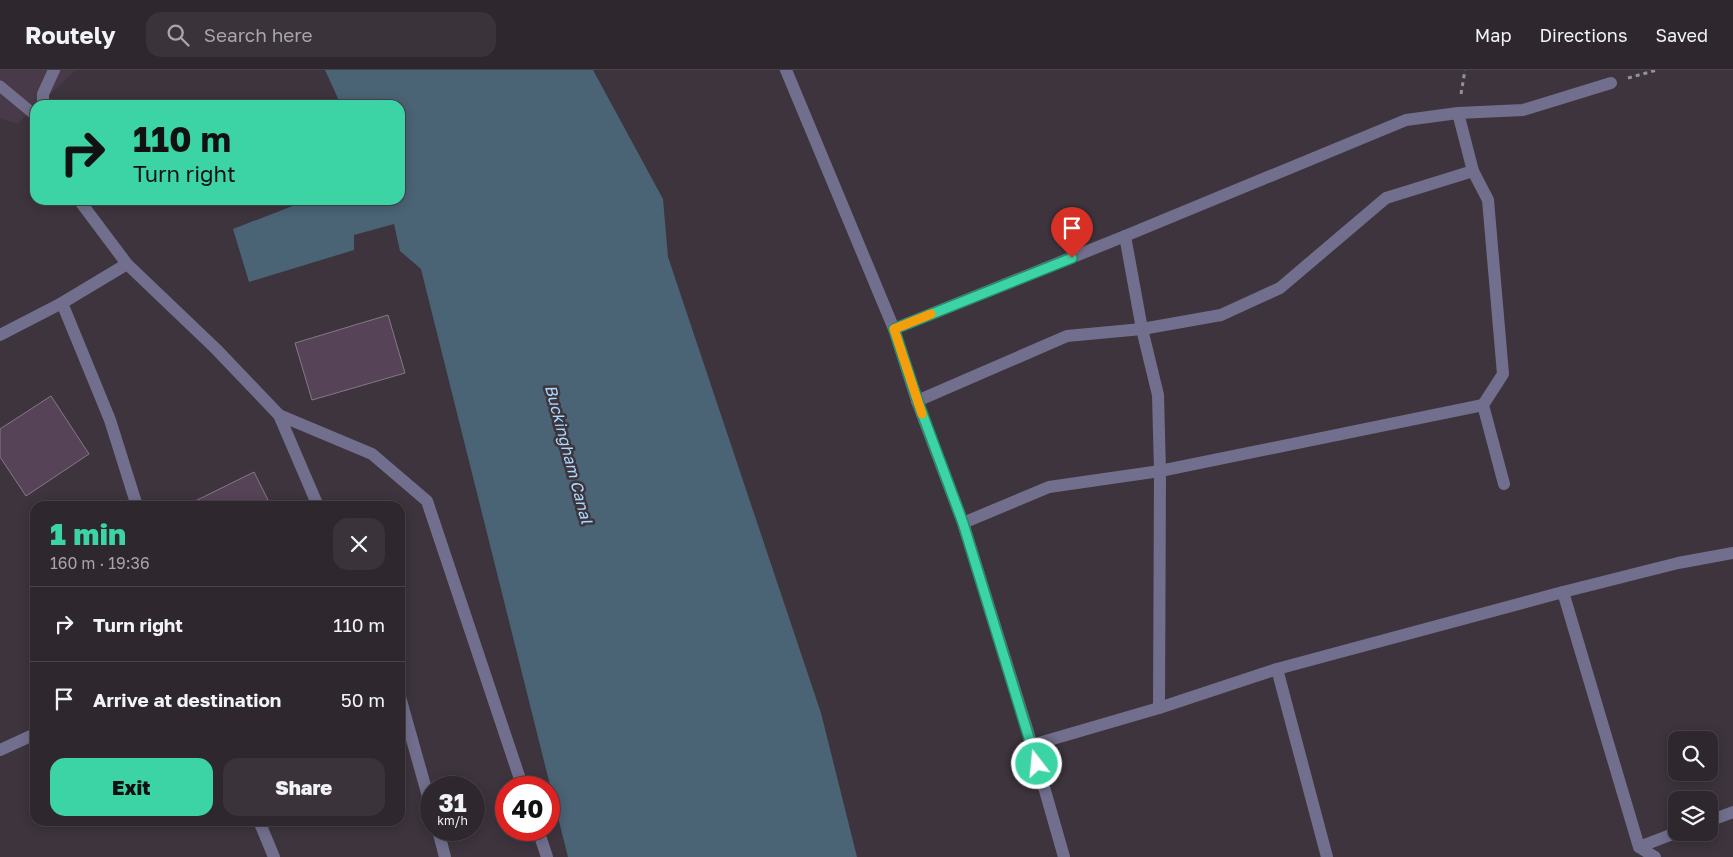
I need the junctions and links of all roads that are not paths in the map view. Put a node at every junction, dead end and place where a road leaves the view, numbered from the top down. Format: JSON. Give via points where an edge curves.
{"nodes":[{"id":1,"x":54,"y":70,"type":"edge"},
{"id":2,"x":786,"y":70,"type":"edge"},
{"id":3,"x":1611,"y":83,"type":"road end"},
{"id":4,"x":0,"y":86,"type":"edge"},
{"id":5,"x":43,"y":100,"type":"edge"},
{"id":6,"x":30,"y":111,"type":"edge"},
{"id":7,"x":1458,"y":113,"type":"junction"},
{"id":8,"x":1473,"y":171,"type":"junction"},
{"id":9,"x":83,"y":205,"type":"edge"},
{"id":10,"x":1125,"y":236,"type":"junction"},
{"id":11,"x":127,"y":264,"type":"junction"},
{"id":12,"x":62,"y":303,"type":"junction"},
{"id":13,"x":894,"y":329,"type":"junction"},
{"id":14,"x":1142,"y":329,"type":"junction"},
{"id":15,"x":0,"y":335,"type":"edge"},
{"id":16,"x":918,"y":402,"type":"junction"},
{"id":17,"x":1483,"y":405,"type":"junction"},
{"id":18,"x":279,"y":415,"type":"junction"},
{"id":19,"x":1160,"y":471,"type":"junction"},
{"id":20,"x":1504,"y":484,"type":"dead end"},
{"id":21,"x":136,"y":501,"type":"edge"},
{"id":22,"x":316,"y":501,"type":"edge"},
{"id":23,"x":963,"y":523,"type":"junction"},
{"id":24,"x":1733,"y":553,"type":"edge"},
{"id":25,"x":1563,"y":592,"type":"junction"},
{"id":26,"x":1277,"y":670,"type":"junction"},
{"id":27,"x":1160,"y":708,"type":"junction"},
{"id":28,"x":405,"y":715,"type":"edge"},
{"id":29,"x":30,"y":736,"type":"edge"},
{"id":30,"x":1032,"y":745,"type":"junction"},
{"id":31,"x":0,"y":750,"type":"edge"},
{"id":32,"x":422,"y":776,"type":"edge"},
{"id":33,"x":519,"y":776,"type":"edge"},
{"id":34,"x":1733,"y":812,"type":"edge"},
{"id":35,"x":1718,"y":818,"type":"edge"},
{"id":36,"x":261,"y":826,"type":"edge"},
{"id":37,"x":1668,"y":836,"type":"edge"},
{"id":38,"x":441,"y":841,"type":"edge"},
{"id":39,"x":542,"y":841,"type":"edge"},
{"id":40,"x":1639,"y":848,"type":"junction"},
{"id":41,"x":274,"y":857,"type":"edge"},
{"id":42,"x":445,"y":857,"type":"edge"},
{"id":43,"x":547,"y":857,"type":"edge"},
{"id":44,"x":1064,"y":857,"type":"edge"},
{"id":45,"x":1327,"y":857,"type":"edge"},
{"id":46,"x":1655,"y":857,"type":"edge"}],
"edges":[{"from":1,"to":5,"type":"street"},
{"from":2,"to":13,"type":"street"},
{"from":3,"to":7,"type":"street","via":[[1523,110]]},
{"from":4,"to":6,"type":"lane"},
{"from":7,"to":8,"type":"street"},
{"from":7,"to":10,"type":"street","via":[[1406,120]]},
{"from":8,"to":14,"type":"street","via":[[1386,198],[1280,288],[1221,315]]},
{"from":8,"to":17,"type":"street","via":[[1488,200],[1503,374]]},
{"from":9,"to":11,"type":"street"},
{"from":10,"to":13,"type":"street"},
{"from":10,"to":14,"type":"street"},
{"from":11,"to":12,"type":"street"},
{"from":11,"to":18,"type":"street"},
{"from":12,"to":15,"type":"street"},
{"from":12,"to":21,"type":"street","via":[[110,420]]},
{"from":13,"to":16,"type":"street"},
{"from":14,"to":16,"type":"street","via":[[1068,336]]},
{"from":14,"to":19,"type":"street","via":[[1158,395]]},
{"from":16,"to":23,"type":"street"},
{"from":17,"to":19,"type":"street"},
{"from":17,"to":20,"type":"street"},
{"from":18,"to":22,"type":"street"},
{"from":18,"to":33,"type":"street","via":[[372,454],[427,501]]},
{"from":19,"to":23,"type":"street","via":[[1049,487]]},
{"from":19,"to":27,"type":"street"},
{"from":23,"to":30,"type":"street"},
{"from":24,"to":25,"type":"street","via":[[1678,563]]},
{"from":25,"to":26,"type":"street"},
{"from":25,"to":40,"type":"street"},
{"from":26,"to":27,"type":"street"},
{"from":26,"to":45,"type":"street"},
{"from":27,"to":30,"type":"street"},
{"from":28,"to":32,"type":"street"},
{"from":29,"to":31,"type":"street"},
{"from":30,"to":44,"type":"street"},
{"from":34,"to":35,"type":"street"},
{"from":36,"to":41,"type":"street"},
{"from":37,"to":40,"type":"street"},
{"from":38,"to":42,"type":"street"},
{"from":39,"to":43,"type":"street"},
{"from":40,"to":46,"type":"street"}]}
